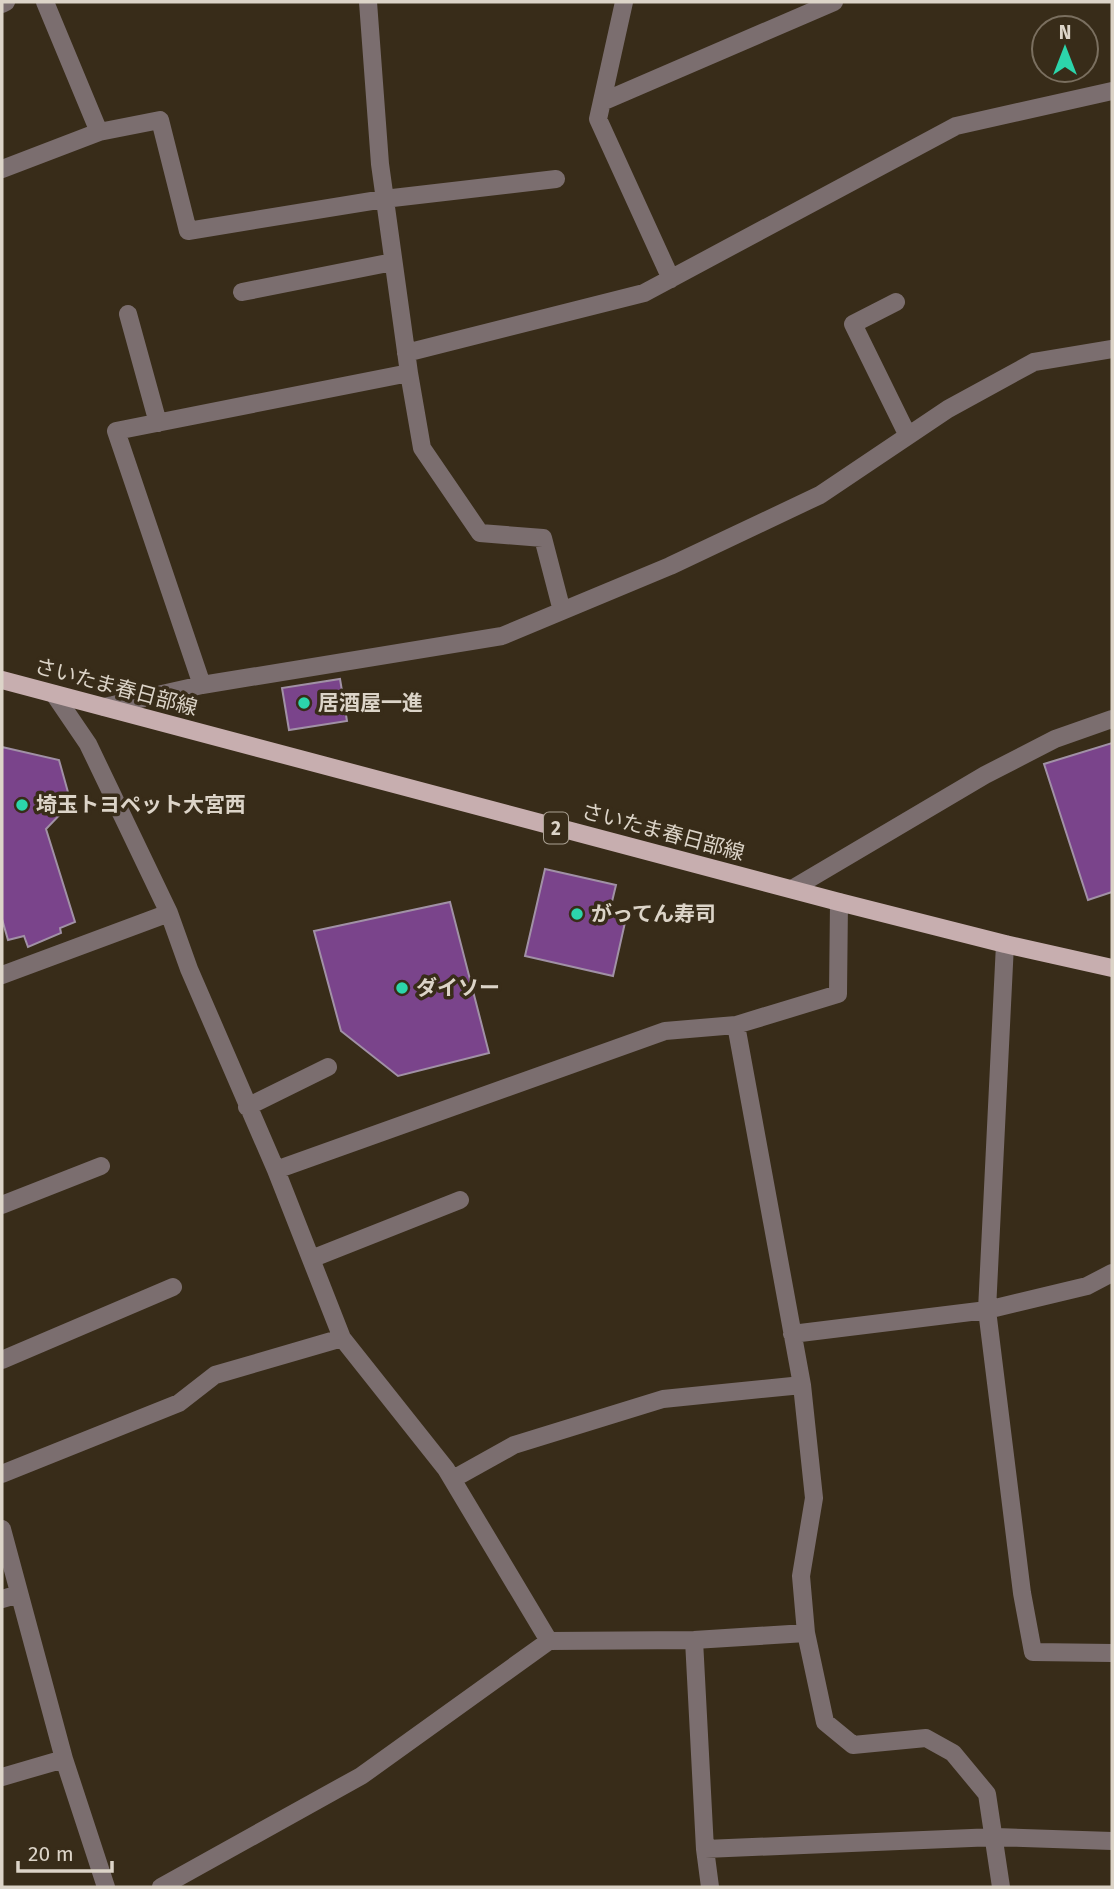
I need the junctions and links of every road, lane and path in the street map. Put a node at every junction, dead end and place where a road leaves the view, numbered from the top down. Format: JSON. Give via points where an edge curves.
{"nodes":[{"id":1,"x":45,"y":2,"type":"edge"},
{"id":2,"x":368,"y":2,"type":"edge"},
{"id":3,"x":624,"y":2,"type":"edge"},
{"id":4,"x":834,"y":2,"type":"edge"},
{"id":5,"x":1112,"y":91,"type":"edge"},
{"id":6,"x":602,"y":102,"type":"junction"},
{"id":7,"x":99,"y":132,"type":"junction"},
{"id":8,"x":2,"y":169,"type":"edge"},
{"id":9,"x":556,"y":179,"type":"dead end"},
{"id":10,"x":384,"y":199,"type":"junction"},
{"id":11,"x":393,"y":262,"type":"junction"},
{"id":12,"x":671,"y":279,"type":"junction"},
{"id":13,"x":242,"y":292,"type":"dead end"},
{"id":14,"x":896,"y":302,"type":"dead end"},
{"id":15,"x":128,"y":314,"type":"dead end"},
{"id":16,"x":1112,"y":349,"type":"edge"},
{"id":17,"x":406,"y":353,"type":"junction"},
{"id":18,"x":409,"y":373,"type":"junction"},
{"id":19,"x":158,"y":423,"type":"junction"},
{"id":20,"x":908,"y":436,"type":"junction"},
{"id":21,"x":562,"y":611,"type":"junction"},
{"id":22,"x":2,"y":680,"type":"edge"},
{"id":23,"x":202,"y":685,"type":"junction"},
{"id":24,"x":54,"y":694,"type":"junction"},
{"id":25,"x":104,"y":707,"type":"junction"},
{"id":26,"x":1112,"y":719,"type":"edge"},
{"id":27,"x":792,"y":889,"type":"junction"},
{"id":28,"x":839,"y":902,"type":"junction"},
{"id":29,"x":169,"y":914,"type":"junction"},
{"id":30,"x":1005,"y":944,"type":"junction"},
{"id":31,"x":1112,"y":968,"type":"edge"},
{"id":32,"x":2,"y":975,"type":"edge"},
{"id":33,"x":736,"y":1025,"type":"junction"},
{"id":34,"x":328,"y":1067,"type":"dead end"},
{"id":35,"x":247,"y":1107,"type":"junction"},
{"id":36,"x":102,"y":1166,"type":"dead end"},
{"id":37,"x":276,"y":1170,"type":"junction"},
{"id":38,"x":460,"y":1200,"type":"dead end"},
{"id":39,"x":2,"y":1205,"type":"edge"},
{"id":40,"x":311,"y":1259,"type":"junction"},
{"id":41,"x":1112,"y":1273,"type":"edge"},
{"id":42,"x":173,"y":1287,"type":"dead end"},
{"id":43,"x":987,"y":1310,"type":"junction"},
{"id":44,"x":792,"y":1334,"type":"junction"},
{"id":45,"x":342,"y":1338,"type":"junction"},
{"id":46,"x":2,"y":1360,"type":"edge"},
{"id":47,"x":802,"y":1385,"type":"junction"},
{"id":48,"x":2,"y":1474,"type":"edge"},
{"id":49,"x":453,"y":1479,"type":"junction"},
{"id":50,"x":2,"y":1529,"type":"edge"},
{"id":51,"x":10,"y":1596,"type":"edge"},
{"id":52,"x":806,"y":1633,"type":"junction"},
{"id":53,"x":694,"y":1640,"type":"junction"},
{"id":54,"x":549,"y":1641,"type":"junction"},
{"id":55,"x":1112,"y":1653,"type":"edge"},
{"id":56,"x":64,"y":1759,"type":"junction"},
{"id":57,"x":2,"y":1777,"type":"edge"},
{"id":58,"x":995,"y":1837,"type":"junction"},
{"id":59,"x":1112,"y":1841,"type":"edge"},
{"id":60,"x":705,"y":1849,"type":"junction"},
{"id":61,"x":106,"y":1887,"type":"edge"},
{"id":62,"x":161,"y":1887,"type":"edge"},
{"id":63,"x":710,"y":1887,"type":"edge"},
{"id":64,"x":1000,"y":1887,"type":"edge"}],
"edges":[{"from":1,"to":7,"type":"street"},
{"from":2,"to":10,"type":"street"},
{"from":3,"to":6,"type":"street"},
{"from":4,"to":6,"type":"street"},
{"from":5,"to":12,"type":"street","via":[[956,126]]},
{"from":6,"to":12,"type":"street","via":[[598,119]]},
{"from":7,"to":8,"type":"street"},
{"from":7,"to":10,"type":"street","via":[[160,120],[188,231]]},
{"from":9,"to":10,"type":"street"},
{"from":10,"to":11,"type":"street"},
{"from":11,"to":13,"type":"street"},
{"from":11,"to":17,"type":"street"},
{"from":12,"to":17,"type":"street","via":[[644,293]]},
{"from":14,"to":20,"type":"street","via":[[853,324]]},
{"from":15,"to":19,"type":"street"},
{"from":16,"to":20,"type":"street","via":[[1034,362],[948,408]]},
{"from":17,"to":18,"type":"street"},
{"from":18,"to":19,"type":"street"},
{"from":18,"to":21,"type":"street","via":[[422,448],[480,533],[543,538]]},
{"from":19,"to":23,"type":"street","via":[[116,431]]},
{"from":20,"to":21,"type":"street","via":[[820,495]]},
{"from":21,"to":23,"type":"street","via":[[502,636]]},
{"from":22,"to":24,"type":"main road","name":"さいたま春日部線","number":"2"},
{"from":23,"to":25,"type":"street"},
{"from":24,"to":25,"type":"main road","name":"さいたま春日部線","number":"2"},
{"from":24,"to":29,"type":"street","via":[[88,744]]},
{"from":25,"to":27,"type":"main road","name":"さいたま春日部線","number":"2"},
{"from":26,"to":27,"type":"street","via":[[1055,740],[985,775]]},
{"from":27,"to":28,"type":"main road","name":"さいたま春日部線","number":"2"},
{"from":28,"to":30,"type":"main road","name":"さいたま春日部線","number":"2"},
{"from":28,"to":33,"type":"street","via":[[838,994]]},
{"from":29,"to":32,"type":"street"},
{"from":29,"to":35,"type":"street"},
{"from":30,"to":31,"type":"main road","name":"さいたま春日部線","number":"2"},
{"from":30,"to":43,"type":"street"},
{"from":33,"to":37,"type":"street","via":[[665,1031]]},
{"from":33,"to":44,"type":"street"},
{"from":34,"to":35,"type":"street"},
{"from":35,"to":37,"type":"street"},
{"from":36,"to":39,"type":"street"},
{"from":37,"to":40,"type":"street"},
{"from":38,"to":40,"type":"street"},
{"from":40,"to":45,"type":"street"},
{"from":41,"to":43,"type":"street","via":[[1087,1286]]},
{"from":42,"to":46,"type":"street"},
{"from":43,"to":44,"type":"street"},
{"from":43,"to":55,"type":"street","via":[[1021,1593],[1033,1652]]},
{"from":44,"to":47,"type":"street"},
{"from":45,"to":48,"type":"street","via":[[215,1375],[179,1402]]},
{"from":45,"to":49,"type":"street"},
{"from":47,"to":49,"type":"street","via":[[663,1399],[514,1445]]},
{"from":47,"to":52,"type":"street","via":[[814,1498],[801,1576]]},
{"from":49,"to":54,"type":"street"},
{"from":50,"to":51,"type":"street"},
{"from":51,"to":56,"type":"street"},
{"from":52,"to":53,"type":"street"},
{"from":52,"to":58,"type":"street","via":[[825,1722],[853,1745],[926,1738],[953,1753],[987,1794]]},
{"from":53,"to":54,"type":"street"},
{"from":53,"to":60,"type":"street"},
{"from":54,"to":62,"type":"street","via":[[361,1776]]},
{"from":56,"to":57,"type":"street"},
{"from":56,"to":61,"type":"street"},
{"from":58,"to":59,"type":"street"},
{"from":58,"to":60,"type":"street"},
{"from":58,"to":64,"type":"street"},
{"from":60,"to":63,"type":"street"}]}
